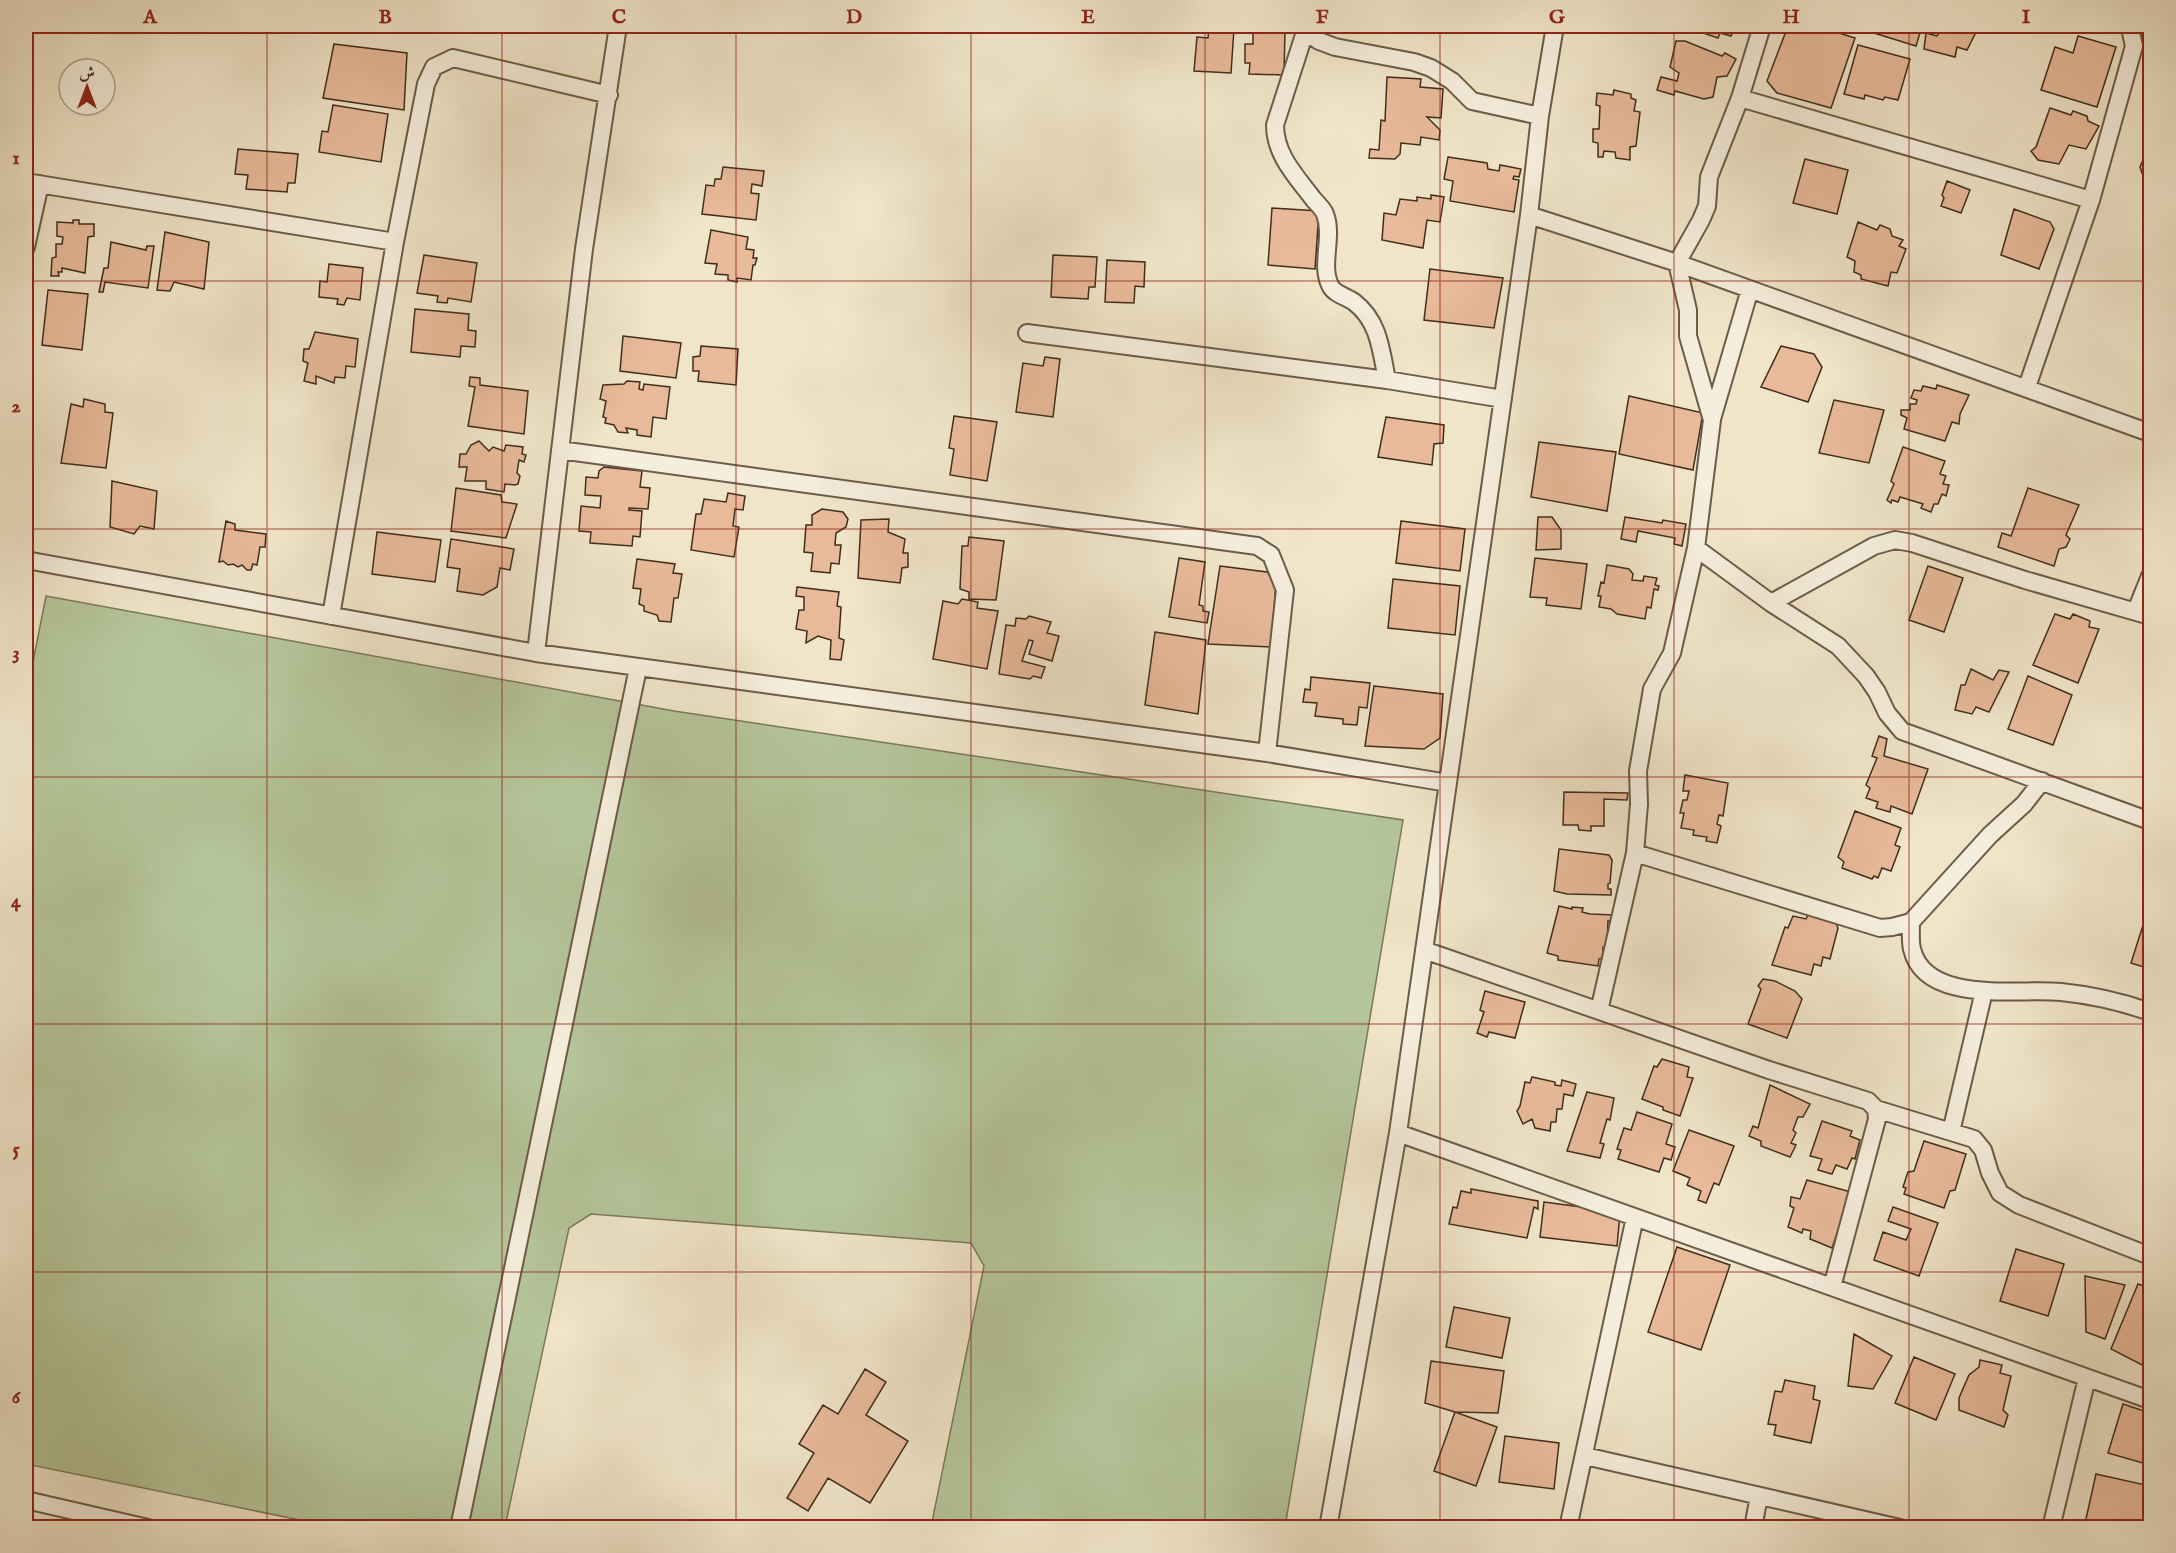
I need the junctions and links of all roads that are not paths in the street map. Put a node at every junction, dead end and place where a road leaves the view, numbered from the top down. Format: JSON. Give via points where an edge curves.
{"nodes":[{"id":1,"x":618,"y":26,"type":"edge"},
{"id":2,"x":1555,"y":26,"type":"edge"},
{"id":3,"x":1762,"y":26,"type":"edge"},
{"id":4,"x":2129,"y":26,"type":"edge"},
{"id":5,"x":1302,"y":29,"type":"edge"},
{"id":6,"x":609,"y":94,"type":"junction"},
{"id":7,"x":1740,"y":98,"type":"junction"},
{"id":8,"x":1540,"y":116,"type":"junction"},
{"id":9,"x":33,"y":183,"type":"edge"},
{"id":10,"x":2091,"y":200,"type":"junction"},
{"id":11,"x":1529,"y":215,"type":"junction"},
{"id":12,"x":395,"y":242,"type":"junction"},
{"id":13,"x":26,"y":247,"type":"edge"},
{"id":14,"x":1677,"y":263,"type":"junction"},
{"id":15,"x":1750,"y":289,"type":"junction"},
{"id":16,"x":1027,"y":333,"type":"dead end"},
{"id":17,"x":1387,"y":380,"type":"junction"},
{"id":18,"x":2027,"y":387,"type":"junction"},
{"id":19,"x":1503,"y":399,"type":"junction"},
{"id":20,"x":1712,"y":420,"type":"junction"},
{"id":21,"x":2151,"y":433,"type":"edge"},
{"id":22,"x":560,"y":450,"type":"junction"},
{"id":23,"x":1696,"y":548,"type":"junction"},
{"id":24,"x":26,"y":560,"type":"edge"},
{"id":25,"x":2151,"y":576,"type":"edge"},
{"id":26,"x":1771,"y":603,"type":"junction"},
{"id":27,"x":2143,"y":613,"type":"edge"},
{"id":28,"x":332,"y":616,"type":"junction"},
{"id":29,"x":536,"y":653,"type":"junction"},
{"id":30,"x":638,"y":668,"type":"junction"},
{"id":31,"x":1267,"y":753,"type":"junction"},
{"id":32,"x":2042,"y":781,"type":"junction"},
{"id":33,"x":1448,"y":783,"type":"junction"},
{"id":34,"x":2151,"y":821,"type":"edge"},
{"id":35,"x":1635,"y":853,"type":"junction"},
{"id":36,"x":1911,"y":922,"type":"junction"},
{"id":37,"x":1424,"y":950,"type":"junction"},
{"id":38,"x":1984,"y":991,"type":"junction"},
{"id":39,"x":1599,"y":1011,"type":"junction"},
{"id":40,"x":2151,"y":1012,"type":"edge"},
{"id":41,"x":1876,"y":1109,"type":"junction"},
{"id":42,"x":1951,"y":1131,"type":"junction"},
{"id":43,"x":1398,"y":1133,"type":"junction"},
{"id":44,"x":1635,"y":1217,"type":"junction"},
{"id":45,"x":2151,"y":1256,"type":"edge"},
{"id":46,"x":1832,"y":1287,"type":"junction"},
{"id":47,"x":2087,"y":1378,"type":"junction"},
{"id":48,"x":2151,"y":1400,"type":"edge"},
{"id":49,"x":1585,"y":1456,"type":"junction"},
{"id":50,"x":1759,"y":1496,"type":"junction"},
{"id":51,"x":26,"y":1505,"type":"edge"},
{"id":52,"x":148,"y":1527,"type":"edge"},
{"id":53,"x":459,"y":1527,"type":"edge"},
{"id":54,"x":1328,"y":1527,"type":"edge"},
{"id":55,"x":1569,"y":1527,"type":"edge"},
{"id":56,"x":1752,"y":1527,"type":"edge"},
{"id":57,"x":1900,"y":1527,"type":"edge"},
{"id":58,"x":2051,"y":1527,"type":"edge"}],
"edges":[{"from":1,"to":6,"type":"street"},
{"from":2,"to":8,"type":"street"},
{"from":3,"to":7,"type":"street"},
{"from":4,"to":10,"type":"street","via":[[2134,46]]},
{"from":5,"to":8,"type":"street","via":[[1335,47],[1431,68],[1452,81],[1472,101]]},
{"from":5,"to":17,"type":"street","via":[[1275,124],[1275,139],[1283,158],[1325,213],[1332,289],[1372,320]]},
{"from":6,"to":12,"type":"street","via":[[453,58],[434,67],[426,84]]},
{"from":6,"to":22,"type":"street","via":[[584,249]]},
{"from":7,"to":10,"type":"street"},
{"from":7,"to":14,"type":"street","via":[[1709,177],[1707,206]]},
{"from":8,"to":11,"type":"street"},
{"from":9,"to":12,"type":"street"},
{"from":9,"to":13,"type":"street"},
{"from":10,"to":18,"type":"street"},
{"from":11,"to":14,"type":"street"},
{"from":11,"to":19,"type":"street"},
{"from":12,"to":28,"type":"street"},
{"from":14,"to":15,"type":"street"},
{"from":14,"to":20,"type":"street","via":[[1688,310],[1688,336]]},
{"from":15,"to":18,"type":"street"},
{"from":15,"to":20,"type":"street"},
{"from":16,"to":17,"type":"street"},
{"from":17,"to":19,"type":"street"},
{"from":18,"to":21,"type":"street"},
{"from":19,"to":33,"type":"street"},
{"from":20,"to":23,"type":"street"},
{"from":22,"to":29,"type":"street"},
{"from":22,"to":31,"type":"street","via":[[1257,546],[1271,555],[1285,590]]},
{"from":23,"to":26,"type":"street"},
{"from":23,"to":35,"type":"street","via":[[1672,653],[1652,689],[1638,771]]},
{"from":24,"to":28,"type":"street"},
{"from":25,"to":27,"type":"street"},
{"from":26,"to":27,"type":"street","via":[[1874,546],[1895,540]]},
{"from":26,"to":32,"type":"street","via":[[1838,646],[1866,676],[1902,731]]},
{"from":28,"to":29,"type":"street"},
{"from":29,"to":30,"type":"street"},
{"from":30,"to":31,"type":"street"},
{"from":30,"to":53,"type":"street"},
{"from":31,"to":33,"type":"street"},
{"from":32,"to":34,"type":"street"},
{"from":32,"to":36,"type":"street"},
{"from":33,"to":37,"type":"street"},
{"from":35,"to":36,"type":"street","via":[[1880,928]]},
{"from":35,"to":39,"type":"street"},
{"from":36,"to":38,"type":"street","via":[[1912,949],[1919,966],[1937,980]]},
{"from":37,"to":39,"type":"street"},
{"from":37,"to":43,"type":"street"},
{"from":38,"to":40,"type":"street","via":[[2060,992]]},
{"from":38,"to":42,"type":"street"},
{"from":39,"to":41,"type":"street","via":[[1868,1101]]},
{"from":41,"to":42,"type":"street"},
{"from":41,"to":46,"type":"street"},
{"from":42,"to":45,"type":"street","via":[[1974,1139],[1983,1150],[2000,1193],[2009,1199]]},
{"from":43,"to":44,"type":"street"},
{"from":43,"to":54,"type":"street"},
{"from":44,"to":46,"type":"street"},
{"from":44,"to":49,"type":"street"},
{"from":46,"to":47,"type":"street"},
{"from":47,"to":48,"type":"street"},
{"from":47,"to":58,"type":"street"},
{"from":49,"to":50,"type":"street"},
{"from":49,"to":55,"type":"street"},
{"from":50,"to":56,"type":"street"},
{"from":50,"to":57,"type":"street"},
{"from":51,"to":52,"type":"street"}]}
